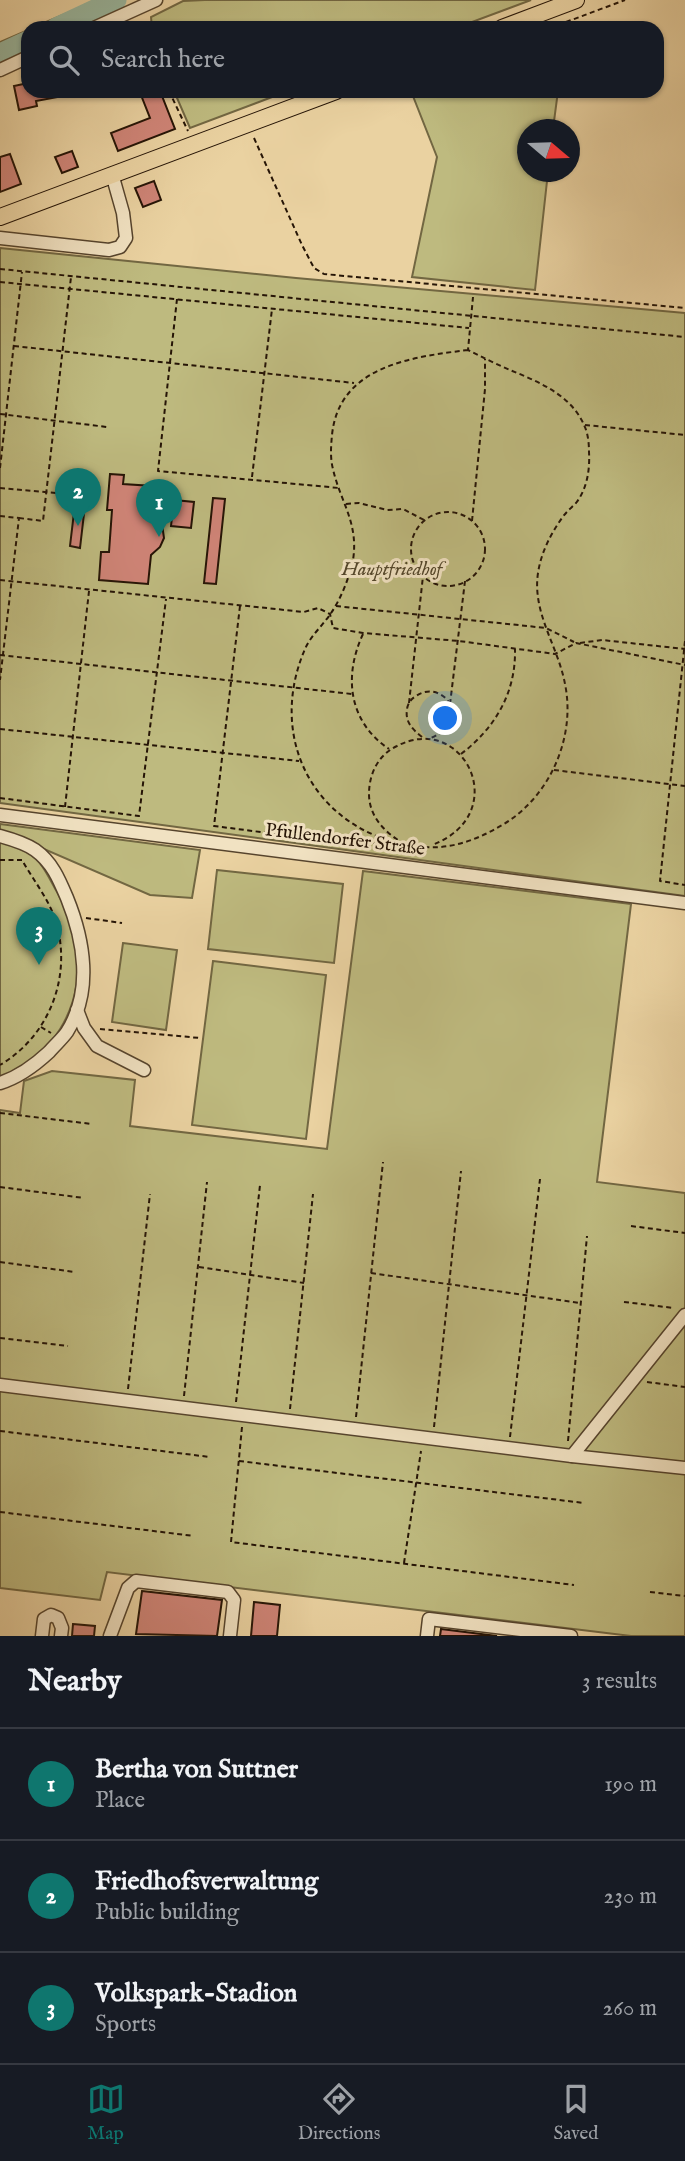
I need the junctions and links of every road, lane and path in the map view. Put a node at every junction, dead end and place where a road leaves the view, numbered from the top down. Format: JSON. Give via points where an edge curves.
{"nodes":[{"id":1,"x":156,"y":0,"type":"edge"},
{"id":2,"x":576,"y":0,"type":"edge"},
{"id":3,"x":625,"y":0,"type":"edge"},
{"id":4,"x":110,"y":21,"type":"edge"},
{"id":5,"x":520,"y":21,"type":"edge"},
{"id":6,"x":569,"y":21,"type":"edge"},
{"id":7,"x":21,"y":60,"type":"edge"},
{"id":8,"x":0,"y":70,"type":"edge"},
{"id":9,"x":172,"y":98,"type":"edge"},
{"id":10,"x":318,"y":98,"type":"edge"},
{"id":11,"x":248,"y":125,"type":"junction"},
{"id":12,"x":188,"y":132,"type":"dead end"},
{"id":13,"x":112,"y":174,"type":"junction"},
{"id":14,"x":0,"y":216,"type":"edge"},
{"id":15,"x":0,"y":238,"type":"edge"},
{"id":16,"x":0,"y":269,"type":"edge"},
{"id":17,"x":22,"y":271,"type":"junction"},
{"id":18,"x":71,"y":275,"type":"junction"},
{"id":19,"x":0,"y":282,"type":"edge"},
{"id":20,"x":21,"y":283,"type":"junction"},
{"id":21,"x":70,"y":289,"type":"junction"},
{"id":22,"x":473,"y":297,"type":"dead end"},
{"id":23,"x":177,"y":298,"type":"junction"},
{"id":24,"x":272,"y":308,"type":"junction"},
{"id":25,"x":685,"y":308,"type":"edge"},
{"id":26,"x":471,"y":316,"type":"junction"},
{"id":27,"x":470,"y":328,"type":"junction"},
{"id":28,"x":685,"y":337,"type":"edge"},
{"id":29,"x":14,"y":346,"type":"junction"},
{"id":30,"x":468,"y":350,"type":"junction"},
{"id":31,"x":63,"y":351,"type":"junction"},
{"id":32,"x":485,"y":358,"type":"junction"},
{"id":33,"x":170,"y":362,"type":"junction"},
{"id":34,"x":265,"y":373,"type":"junction"},
{"id":35,"x":357,"y":383,"type":"junction"},
{"id":36,"x":0,"y":414,"type":"edge"},
{"id":37,"x":6,"y":415,"type":"junction"},
{"id":38,"x":54,"y":420,"type":"junction"},
{"id":39,"x":584,"y":425,"type":"junction"},
{"id":40,"x":107,"y":427,"type":"dead end"},
{"id":41,"x":685,"y":435,"type":"edge"},
{"id":42,"x":0,"y":468,"type":"edge"},
{"id":43,"x":251,"y":479,"type":"junction"},
{"id":44,"x":0,"y":488,"type":"edge"},
{"id":45,"x":340,"y":488,"type":"junction"},
{"id":46,"x":46,"y":492,"type":"junction"},
{"id":47,"x":99,"y":498,"type":"dead end"},
{"id":48,"x":346,"y":504,"type":"junction"},
{"id":49,"x":0,"y":516,"type":"edge"},
{"id":50,"x":19,"y":518,"type":"junction"},
{"id":51,"x":425,"y":521,"type":"junction"},
{"id":52,"x":472,"y":521,"type":"junction"},
{"id":53,"x":423,"y":576,"type":"junction"},
{"id":54,"x":0,"y":580,"type":"edge"},
{"id":55,"x":12,"y":581,"type":"junction"},
{"id":56,"x":465,"y":581,"type":"junction"},
{"id":57,"x":89,"y":590,"type":"junction"},
{"id":58,"x":166,"y":598,"type":"junction"},
{"id":59,"x":240,"y":605,"type":"junction"},
{"id":60,"x":335,"y":606,"type":"junction"},
{"id":61,"x":330,"y":614,"type":"junction"},
{"id":62,"x":419,"y":615,"type":"junction"},
{"id":63,"x":462,"y":619,"type":"junction"},
{"id":64,"x":546,"y":628,"type":"junction"},
{"id":65,"x":363,"y":634,"type":"junction"},
{"id":66,"x":417,"y":637,"type":"junction"},
{"id":67,"x":459,"y":641,"type":"junction"},
{"id":68,"x":685,"y":641,"type":"edge"},
{"id":69,"x":576,"y":643,"type":"junction"},
{"id":70,"x":514,"y":648,"type":"junction"},
{"id":71,"x":685,"y":649,"type":"edge"},
{"id":72,"x":555,"y":653,"type":"junction"},
{"id":73,"x":1,"y":655,"type":"edge"},
{"id":74,"x":80,"y":664,"type":"junction"},
{"id":75,"x":684,"y":665,"type":"edge"},
{"id":76,"x":156,"y":673,"type":"junction"},
{"id":77,"x":0,"y":680,"type":"edge"},
{"id":78,"x":232,"y":681,"type":"junction"},
{"id":79,"x":293,"y":688,"type":"junction"},
{"id":80,"x":352,"y":694,"type":"junction"},
{"id":81,"x":409,"y":704,"type":"junction"},
{"id":82,"x":450,"y":705,"type":"junction"},
{"id":83,"x":0,"y":729,"type":"edge"},
{"id":84,"x":72,"y":737,"type":"junction"},
{"id":85,"x":422,"y":738,"type":"junction"},
{"id":86,"x":430,"y":738,"type":"junction"},
{"id":87,"x":147,"y":746,"type":"junction"},
{"id":88,"x":389,"y":749,"type":"junction"},
{"id":89,"x":224,"y":754,"type":"junction"},
{"id":90,"x":460,"y":755,"type":"junction"},
{"id":91,"x":300,"y":761,"type":"junction"},
{"id":92,"x":553,"y":770,"type":"junction"},
{"id":93,"x":670,"y":784,"type":"junction"},
{"id":94,"x":685,"y":786,"type":"edge"},
{"id":95,"x":0,"y":798,"type":"edge"},
{"id":96,"x":65,"y":807,"type":"junction"},
{"id":97,"x":0,"y":815,"type":"edge"},
{"id":98,"x":0,"y":836,"type":"edge"},
{"id":99,"x":385,"y":839,"type":"junction"},
{"id":100,"x":409,"y":845,"type":"junction"},
{"id":101,"x":429,"y":847,"type":"junction"},
{"id":102,"x":0,"y":860,"type":"edge"},
{"id":103,"x":685,"y":885,"type":"edge"},
{"id":104,"x":685,"y":903,"type":"edge"},
{"id":105,"x":75,"y":917,"type":"junction"},
{"id":106,"x":122,"y":923,"type":"dead end"},
{"id":107,"x":77,"y":1010,"type":"junction"},
{"id":108,"x":68,"y":1031,"type":"junction"},
{"id":109,"x":87,"y":1032,"type":"junction"},
{"id":110,"x":200,"y":1038,"type":"dead end"},
{"id":111,"x":0,"y":1065,"type":"edge"},
{"id":112,"x":144,"y":1070,"type":"dead end"},
{"id":113,"x":0,"y":1083,"type":"edge"},
{"id":114,"x":0,"y":1113,"type":"edge"},
{"id":115,"x":92,"y":1124,"type":"dead end"},
{"id":116,"x":383,"y":1162,"type":"dead end"},
{"id":117,"x":461,"y":1171,"type":"dead end"},
{"id":118,"x":540,"y":1179,"type":"dead end"},
{"id":119,"x":206,"y":1182,"type":"dead end"},
{"id":120,"x":261,"y":1185,"type":"dead end"},
{"id":121,"x":0,"y":1187,"type":"edge"},
{"id":122,"x":150,"y":1194,"type":"dead end"},
{"id":123,"x":313,"y":1194,"type":"dead end"},
{"id":124,"x":83,"y":1198,"type":"dead end"},
{"id":125,"x":631,"y":1226,"type":"dead end"},
{"id":126,"x":685,"y":1233,"type":"edge"},
{"id":127,"x":587,"y":1236,"type":"dead end"},
{"id":128,"x":0,"y":1262,"type":"edge"},
{"id":129,"x":198,"y":1267,"type":"junction"},
{"id":130,"x":75,"y":1272,"type":"dead end"},
{"id":131,"x":371,"y":1273,"type":"junction"},
{"id":132,"x":250,"y":1275,"type":"junction"},
{"id":133,"x":304,"y":1283,"type":"junction"},
{"id":134,"x":449,"y":1285,"type":"junction"},
{"id":135,"x":526,"y":1296,"type":"junction"},
{"id":136,"x":624,"y":1302,"type":"dead end"},
{"id":137,"x":581,"y":1303,"type":"junction"},
{"id":138,"x":673,"y":1308,"type":"dead end"},
{"id":139,"x":685,"y":1315,"type":"edge"},
{"id":140,"x":0,"y":1338,"type":"edge"},
{"id":141,"x":68,"y":1346,"type":"dead end"},
{"id":142,"x":632,"y":1380,"type":"junction"},
{"id":143,"x":0,"y":1385,"type":"edge"},
{"id":144,"x":685,"y":1387,"type":"edge"},
{"id":145,"x":127,"y":1400,"type":"junction"},
{"id":146,"x":183,"y":1408,"type":"junction"},
{"id":147,"x":239,"y":1415,"type":"junction"},
{"id":148,"x":289,"y":1421,"type":"junction"},
{"id":149,"x":355,"y":1429,"type":"junction"},
{"id":150,"x":0,"y":1431,"type":"edge"},
{"id":151,"x":428,"y":1438,"type":"junction"},
{"id":152,"x":509,"y":1448,"type":"junction"},
{"id":153,"x":569,"y":1456,"type":"junction"},
{"id":154,"x":210,"y":1457,"type":"dead end"},
{"id":155,"x":239,"y":1461,"type":"junction"},
{"id":156,"x":685,"y":1468,"type":"edge"},
{"id":157,"x":415,"y":1483,"type":"junction"},
{"id":158,"x":584,"y":1503,"type":"dead end"},
{"id":159,"x":0,"y":1512,"type":"edge"},
{"id":160,"x":194,"y":1536,"type":"dead end"},
{"id":161,"x":404,"y":1564,"type":"junction"},
{"id":162,"x":574,"y":1586,"type":"dead end"},
{"id":163,"x":650,"y":1592,"type":"dead end"},
{"id":164,"x":685,"y":1596,"type":"edge"},
{"id":165,"x":42,"y":1636,"type":"edge"},
{"id":166,"x":61,"y":1636,"type":"edge"},
{"id":167,"x":110,"y":1636,"type":"edge"},
{"id":168,"x":230,"y":1636,"type":"edge"},
{"id":169,"x":427,"y":1636,"type":"edge"},
{"id":170,"x":571,"y":1636,"type":"edge"}],
"edges":[{"from":1,"to":4,"type":"street"},
{"from":2,"to":5,"type":"main road"},
{"from":3,"to":6,"type":"path"},
{"from":7,"to":8,"type":"street"},
{"from":9,"to":12,"type":"path"},
{"from":10,"to":11,"type":"main road"},
{"from":11,"to":13,"type":"main road"},
{"from":11,"to":25,"type":"path","via":[[302,245],[314,268],[324,274]]},
{"from":13,"to":14,"type":"main road"},
{"from":13,"to":15,"type":"street","via":[[126,238],[120,247],[109,250]]},
{"from":16,"to":17,"type":"path"},
{"from":17,"to":18,"type":"path"},
{"from":17,"to":20,"type":"path"},
{"from":18,"to":21,"type":"path"},
{"from":18,"to":26,"type":"path"},
{"from":19,"to":20,"type":"path"},
{"from":20,"to":21,"type":"path"},
{"from":20,"to":29,"type":"path"},
{"from":21,"to":23,"type":"path"},
{"from":21,"to":31,"type":"path"},
{"from":22,"to":26,"type":"path"},
{"from":23,"to":24,"type":"path"},
{"from":23,"to":33,"type":"path"},
{"from":24,"to":27,"type":"path"},
{"from":24,"to":34,"type":"path"},
{"from":26,"to":27,"type":"path"},
{"from":26,"to":28,"type":"path"},
{"from":27,"to":30,"type":"path"},
{"from":29,"to":31,"type":"path"},
{"from":29,"to":37,"type":"path"},
{"from":30,"to":32,"type":"path"},
{"from":30,"to":35,"type":"path","via":[[381,368]]},
{"from":31,"to":33,"type":"path"},
{"from":31,"to":38,"type":"path"},
{"from":32,"to":39,"type":"path","via":[[554,391]]},
{"from":32,"to":52,"type":"path"},
{"from":33,"to":34,"type":"path"},
{"from":33,"to":43,"type":"path","via":[[158,471]]},
{"from":34,"to":35,"type":"path"},
{"from":34,"to":43,"type":"path"},
{"from":35,"to":45,"type":"path","via":[[333,422],[333,468]]},
{"from":36,"to":37,"type":"path"},
{"from":37,"to":38,"type":"path"},
{"from":37,"to":42,"type":"path"},
{"from":38,"to":40,"type":"path"},
{"from":38,"to":46,"type":"path"},
{"from":39,"to":41,"type":"path"},
{"from":39,"to":64,"type":"path","via":[[590,463],[586,484],[540,558],[537,599]]},
{"from":43,"to":45,"type":"path"},
{"from":44,"to":46,"type":"path"},
{"from":45,"to":48,"type":"path"},
{"from":46,"to":47,"type":"path"},
{"from":46,"to":50,"type":"path","via":[[43,521]]},
{"from":48,"to":51,"type":"path","via":[[403,509]]},
{"from":48,"to":60,"type":"path","via":[[354,543],[352,562]]},
{"from":49,"to":50,"type":"path"},
{"from":50,"to":55,"type":"path"},
{"from":51,"to":52,"type":"path","via":[[442,513]]},
{"from":51,"to":53,"type":"path","via":[[411,544],[416,569]]},
{"from":52,"to":56,"type":"path","via":[[485,544],[484,556],[480,568]]},
{"from":53,"to":56,"type":"path","via":[[448,586]]},
{"from":53,"to":62,"type":"path"},
{"from":54,"to":55,"type":"path"},
{"from":55,"to":57,"type":"path"},
{"from":55,"to":73,"type":"path"},
{"from":56,"to":63,"type":"path"},
{"from":57,"to":58,"type":"path"},
{"from":57,"to":74,"type":"path"},
{"from":58,"to":59,"type":"path"},
{"from":58,"to":76,"type":"path"},
{"from":59,"to":61,"type":"path","via":[[304,612],[318,608]]},
{"from":59,"to":78,"type":"path"},
{"from":60,"to":61,"type":"path"},
{"from":60,"to":62,"type":"path"},
{"from":61,"to":65,"type":"path","via":[[332,628]]},
{"from":61,"to":79,"type":"path","via":[[307,644]]},
{"from":62,"to":63,"type":"path"},
{"from":62,"to":66,"type":"path"},
{"from":63,"to":64,"type":"path"},
{"from":63,"to":67,"type":"path"},
{"from":64,"to":69,"type":"path"},
{"from":64,"to":72,"type":"path"},
{"from":65,"to":66,"type":"path"},
{"from":65,"to":80,"type":"path","via":[[351,670]]},
{"from":66,"to":67,"type":"path"},
{"from":66,"to":81,"type":"path"},
{"from":67,"to":70,"type":"path"},
{"from":67,"to":82,"type":"path"},
{"from":68,"to":71,"type":"path"},
{"from":69,"to":71,"type":"path","via":[[602,640]]},
{"from":69,"to":72,"type":"path"},
{"from":69,"to":75,"type":"path"},
{"from":70,"to":72,"type":"path"},
{"from":70,"to":90,"type":"path","via":[[515,663],[502,710]]},
{"from":71,"to":75,"type":"path"},
{"from":72,"to":92,"type":"path","via":[[565,684],[568,720]]},
{"from":73,"to":74,"type":"path"},
{"from":73,"to":77,"type":"path"},
{"from":74,"to":76,"type":"path"},
{"from":74,"to":84,"type":"path"},
{"from":75,"to":93,"type":"path"},
{"from":76,"to":78,"type":"path"},
{"from":76,"to":87,"type":"path"},
{"from":78,"to":79,"type":"path"},
{"from":78,"to":89,"type":"path"},
{"from":79,"to":80,"type":"path"},
{"from":79,"to":91,"type":"path","via":[[291,723]]},
{"from":80,"to":88,"type":"path","via":[[360,717]]},
{"from":81,"to":82,"type":"path","via":[[419,694],[434,692]]},
{"from":81,"to":85,"type":"path","via":[[410,726]]},
{"from":82,"to":86,"type":"path","via":[[449,726]]},
{"from":83,"to":84,"type":"path"},
{"from":84,"to":87,"type":"path"},
{"from":84,"to":96,"type":"path"},
{"from":85,"to":86,"type":"path"},
{"from":85,"to":88,"type":"path"},
{"from":86,"to":90,"type":"path"},
{"from":87,"to":89,"type":"path"},
{"from":87,"to":96,"type":"path","via":[[139,816]]},
{"from":88,"to":100,"type":"path","via":[[369,780],[369,799],[383,829]]},
{"from":89,"to":91,"type":"path"},
{"from":89,"to":99,"type":"path","via":[[214,826],[369,845]]},
{"from":90,"to":101,"type":"path","via":[[475,785],[475,802],[459,831]]},
{"from":91,"to":99,"type":"path","via":[[325,802],[349,822]]},
{"from":92,"to":93,"type":"path"},
{"from":92,"to":101,"type":"path","via":[[516,817],[481,838],[444,848]]},
{"from":93,"to":94,"type":"path"},
{"from":93,"to":103,"type":"path","via":[[660,881]]},
{"from":95,"to":96,"type":"path"},
{"from":97,"to":104,"type":"street","name":"Pfullendorfer Straße"},
{"from":98,"to":105,"type":"street","via":[[34,848],[46,860]]},
{"from":99,"to":100,"type":"path"},
{"from":100,"to":101,"type":"path"},
{"from":102,"to":111,"type":"path","via":[[22,860],[53,914],[61,941],[61,974],[52,1007],[36,1034]]},
{"from":105,"to":106,"type":"path"},
{"from":105,"to":107,"type":"street","via":[[83,964]]},
{"from":107,"to":108,"type":"street"},
{"from":107,"to":109,"type":"street"},
{"from":108,"to":109,"type":"street"},
{"from":108,"to":113,"type":"street","via":[[34,1065]]},
{"from":109,"to":110,"type":"path"},
{"from":109,"to":112,"type":"street","via":[[97,1046]]},
{"from":114,"to":115,"type":"path"},
{"from":116,"to":131,"type":"path"},
{"from":117,"to":134,"type":"path"},
{"from":118,"to":135,"type":"path"},
{"from":119,"to":129,"type":"path"},
{"from":120,"to":132,"type":"path"},
{"from":121,"to":124,"type":"path"},
{"from":122,"to":145,"type":"path"},
{"from":123,"to":133,"type":"path"},
{"from":125,"to":126,"type":"path"},
{"from":127,"to":137,"type":"path"},
{"from":128,"to":130,"type":"path"},
{"from":129,"to":132,"type":"path"},
{"from":129,"to":146,"type":"path"},
{"from":131,"to":134,"type":"path"},
{"from":131,"to":149,"type":"path"},
{"from":132,"to":133,"type":"path"},
{"from":132,"to":147,"type":"path"},
{"from":133,"to":148,"type":"path"},
{"from":134,"to":135,"type":"path"},
{"from":134,"to":151,"type":"path"},
{"from":135,"to":137,"type":"path"},
{"from":135,"to":152,"type":"path"},
{"from":136,"to":138,"type":"path"},
{"from":137,"to":153,"type":"path"},
{"from":139,"to":142,"type":"street"},
{"from":140,"to":141,"type":"path"},
{"from":142,"to":144,"type":"path"},
{"from":142,"to":153,"type":"street"},
{"from":143,"to":145,"type":"street"},
{"from":145,"to":146,"type":"street"},
{"from":146,"to":147,"type":"street"},
{"from":147,"to":148,"type":"street"},
{"from":147,"to":155,"type":"path"},
{"from":148,"to":149,"type":"street"},
{"from":149,"to":151,"type":"street"},
{"from":150,"to":154,"type":"path"},
{"from":151,"to":152,"type":"street"},
{"from":151,"to":157,"type":"path"},
{"from":152,"to":153,"type":"street"},
{"from":153,"to":156,"type":"street"},
{"from":155,"to":157,"type":"path"},
{"from":155,"to":161,"type":"path","via":[[231,1542]]},
{"from":157,"to":158,"type":"path"},
{"from":157,"to":161,"type":"path"},
{"from":159,"to":160,"type":"path"},
{"from":161,"to":162,"type":"path"},
{"from":163,"to":164,"type":"path"},
{"from":165,"to":166,"type":"street","via":[[44,1619],[51,1615],[58,1618]]},
{"from":167,"to":168,"type":"street","via":[[128,1588],[136,1581],[228,1592],[234,1600]]},
{"from":169,"to":170,"type":"street","via":[[429,1619]]}]}
